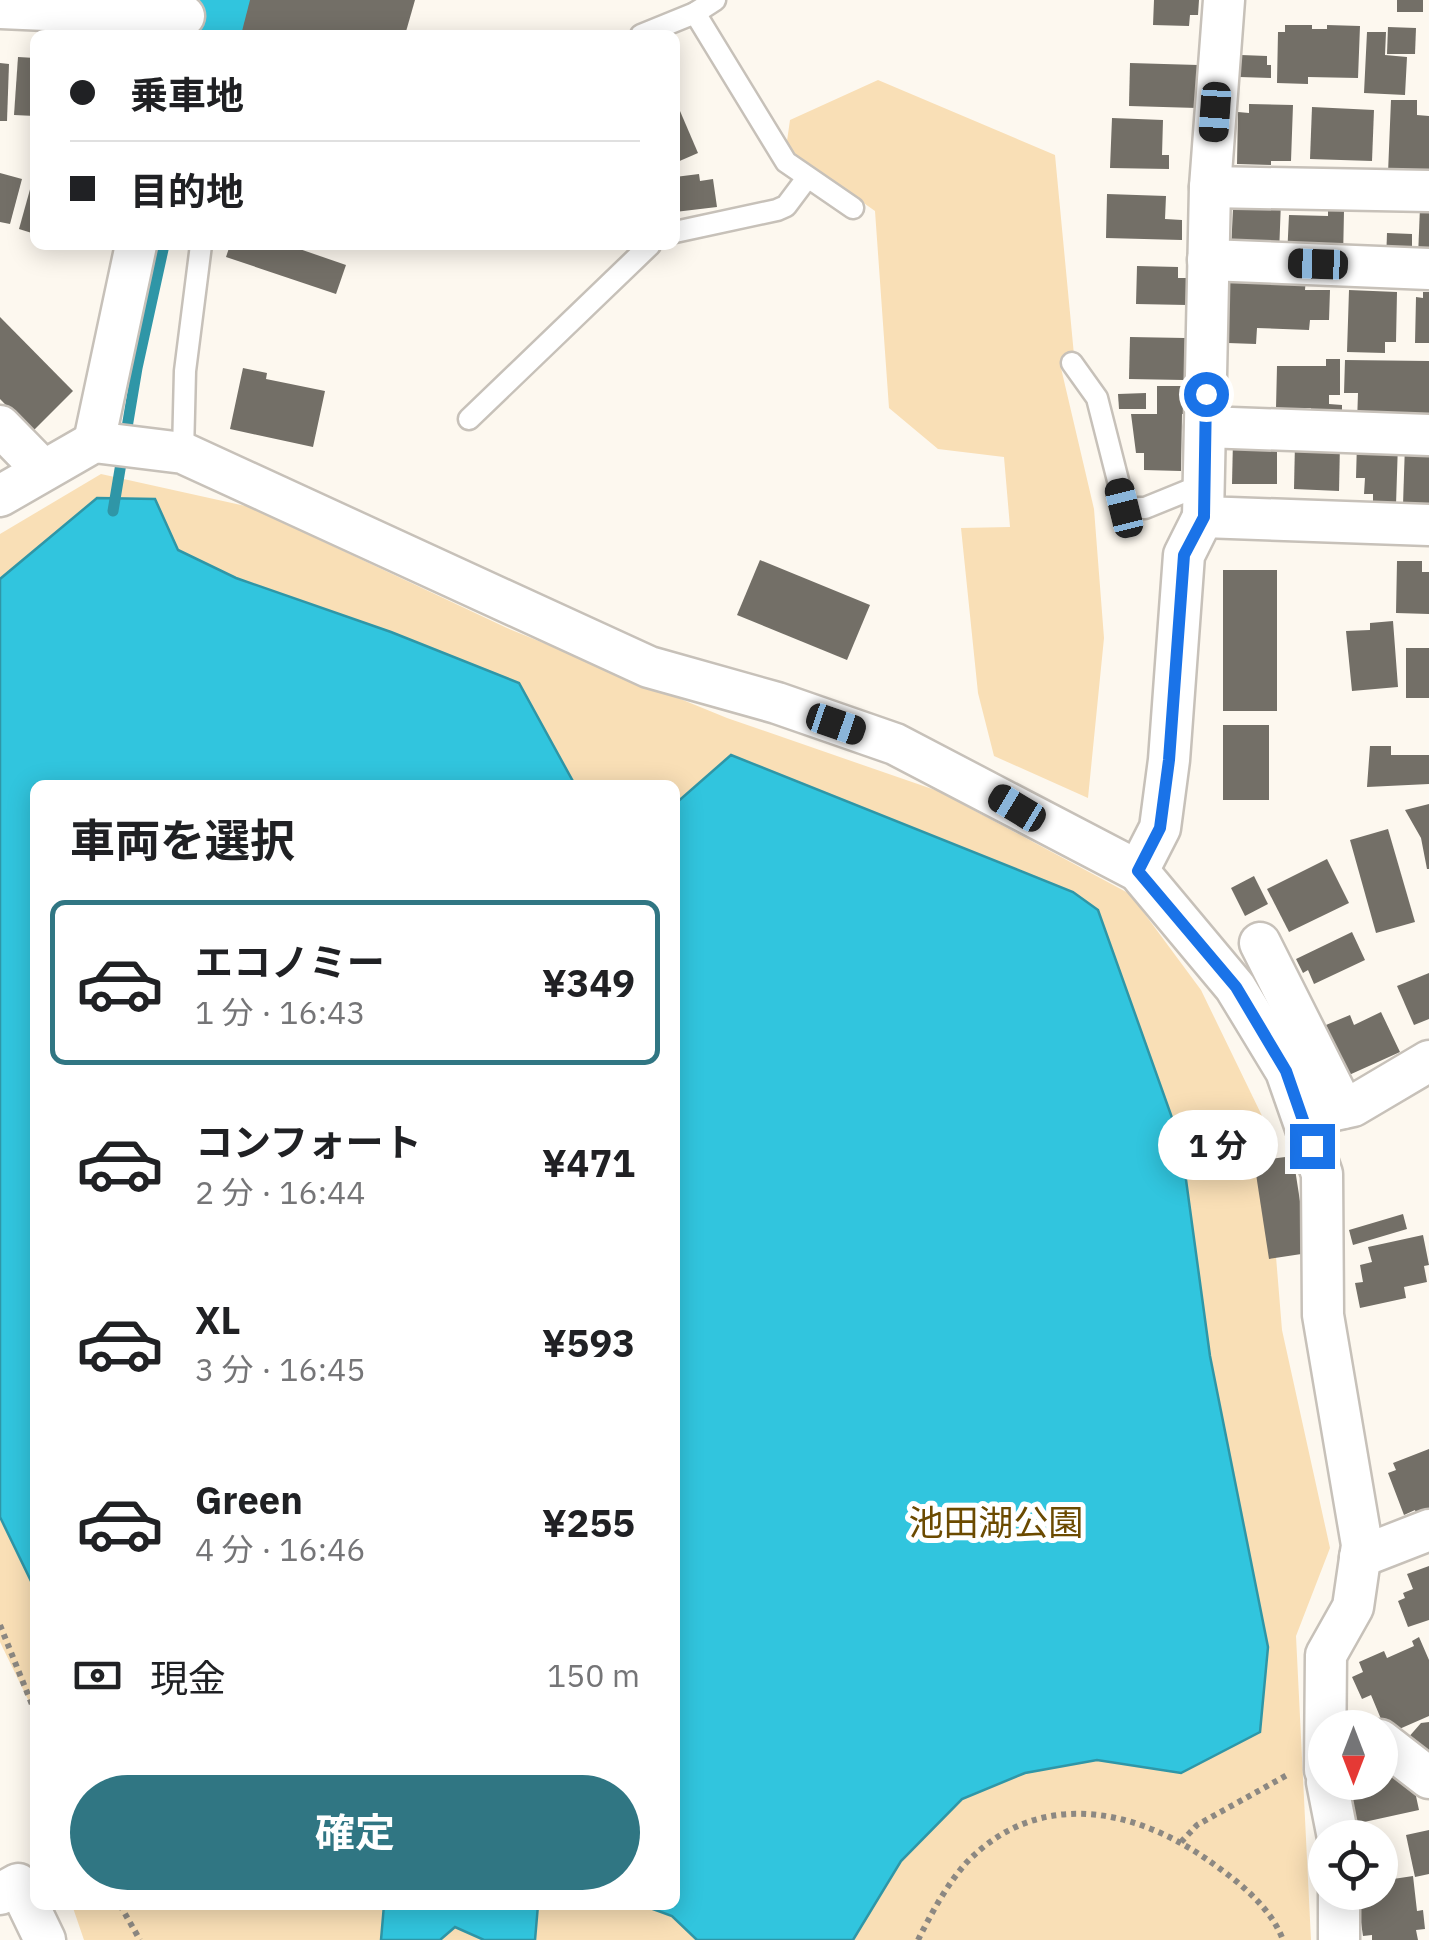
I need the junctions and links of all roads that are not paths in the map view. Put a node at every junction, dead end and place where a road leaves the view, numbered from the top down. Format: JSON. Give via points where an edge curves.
{"nodes":[{"id":1,"x":715,"y":0,"type":"edge"},
{"id":2,"x":1224,"y":0,"type":"edge"},
{"id":3,"x":0,"y":8,"type":"edge"},
{"id":4,"x":694,"y":13,"type":"junction"},
{"id":5,"x":186,"y":24,"type":"edge"},
{"id":6,"x":653,"y":30,"type":"edge"},
{"id":7,"x":806,"y":178,"type":"junction"},
{"id":8,"x":1210,"y":187,"type":"junction"},
{"id":9,"x":1429,"y":191,"type":"edge"},
{"id":10,"x":853,"y":208,"type":"dead end"},
{"id":11,"x":680,"y":231,"type":"edge"},
{"id":12,"x":136,"y":250,"type":"edge"},
{"id":13,"x":200,"y":250,"type":"edge"},
{"id":14,"x":645,"y":250,"type":"edge"},
{"id":15,"x":1208,"y":260,"type":"junction"},
{"id":16,"x":1429,"y":268,"type":"edge"},
{"id":17,"x":1072,"y":363,"type":"dead end"},
{"id":18,"x":469,"y":419,"type":"dead end"},
{"id":19,"x":0,"y":426,"type":"edge"},
{"id":20,"x":1205,"y":427,"type":"junction"},
{"id":21,"x":1429,"y":436,"type":"edge"},
{"id":22,"x":134,"y":448,"type":"junction"},
{"id":23,"x":43,"y":470,"type":"junction"},
{"id":24,"x":0,"y":496,"type":"edge"},
{"id":25,"x":1204,"y":500,"type":"junction"},
{"id":26,"x":1429,"y":526,"type":"edge"},
{"id":27,"x":1138,"y":871,"type":"junction"},
{"id":28,"x":1260,"y":943,"type":"dead end"},
{"id":29,"x":1429,"y":1062,"type":"edge"},
{"id":30,"x":1343,"y":1108,"type":"junction"},
{"id":31,"x":1302,"y":1118,"type":"junction"},
{"id":32,"x":1429,"y":1530,"type":"edge"},
{"id":33,"x":1360,"y":1557,"type":"junction"},
{"id":34,"x":1324,"y":1710,"type":"edge"},
{"id":35,"x":1398,"y":1754,"type":"edge"},
{"id":36,"x":1429,"y":1778,"type":"edge"},
{"id":37,"x":0,"y":1894,"type":"edge"},
{"id":38,"x":30,"y":1909,"type":"edge"},
{"id":39,"x":31,"y":1910,"type":"edge"},
{"id":40,"x":1339,"y":1910,"type":"edge"},
{"id":41,"x":45,"y":1940,"type":"edge"},
{"id":42,"x":1339,"y":1940,"type":"edge"}],
"edges":[{"from":1,"to":4,"type":"lane"},
{"from":2,"to":8,"type":"street"},
{"from":3,"to":5,"type":"street"},
{"from":4,"to":6,"type":"lane"},
{"from":4,"to":7,"type":"lane","via":[[786,162]]},
{"from":7,"to":10,"type":"lane"},
{"from":7,"to":11,"type":"lane","via":[[777,210]]},
{"from":8,"to":9,"type":"street"},
{"from":8,"to":15,"type":"street"},
{"from":12,"to":22,"type":"street"},
{"from":13,"to":22,"type":"lane","via":[[185,372]]},
{"from":14,"to":18,"type":"lane"},
{"from":15,"to":16,"type":"street"},
{"from":15,"to":20,"type":"street"},
{"from":17,"to":25,"type":"lane","via":[[1097,398],[1124,508]]},
{"from":19,"to":23,"type":"street"},
{"from":20,"to":21,"type":"street"},
{"from":20,"to":25,"type":"street"},
{"from":22,"to":23,"type":"street"},
{"from":22,"to":27,"type":"street","via":[[649,667],[895,744]]},
{"from":23,"to":24,"type":"street"},
{"from":25,"to":26,"type":"street"},
{"from":25,"to":27,"type":"street","via":[[1184,555],[1160,828]]},
{"from":27,"to":31,"type":"street","via":[[1236,987],[1286,1071]]},
{"from":28,"to":30,"type":"street"},
{"from":29,"to":30,"type":"street"},
{"from":30,"to":31,"type":"street"},
{"from":31,"to":33,"type":"street","via":[[1322,1174],[1323,1314]]},
{"from":32,"to":33,"type":"street"},
{"from":33,"to":34,"type":"street","via":[[1353,1607],[1326,1655]]},
{"from":35,"to":36,"type":"street"},
{"from":37,"to":38,"type":"street","via":[[18,1884]]},
{"from":39,"to":41,"type":"street"},
{"from":40,"to":42,"type":"street"}]}
